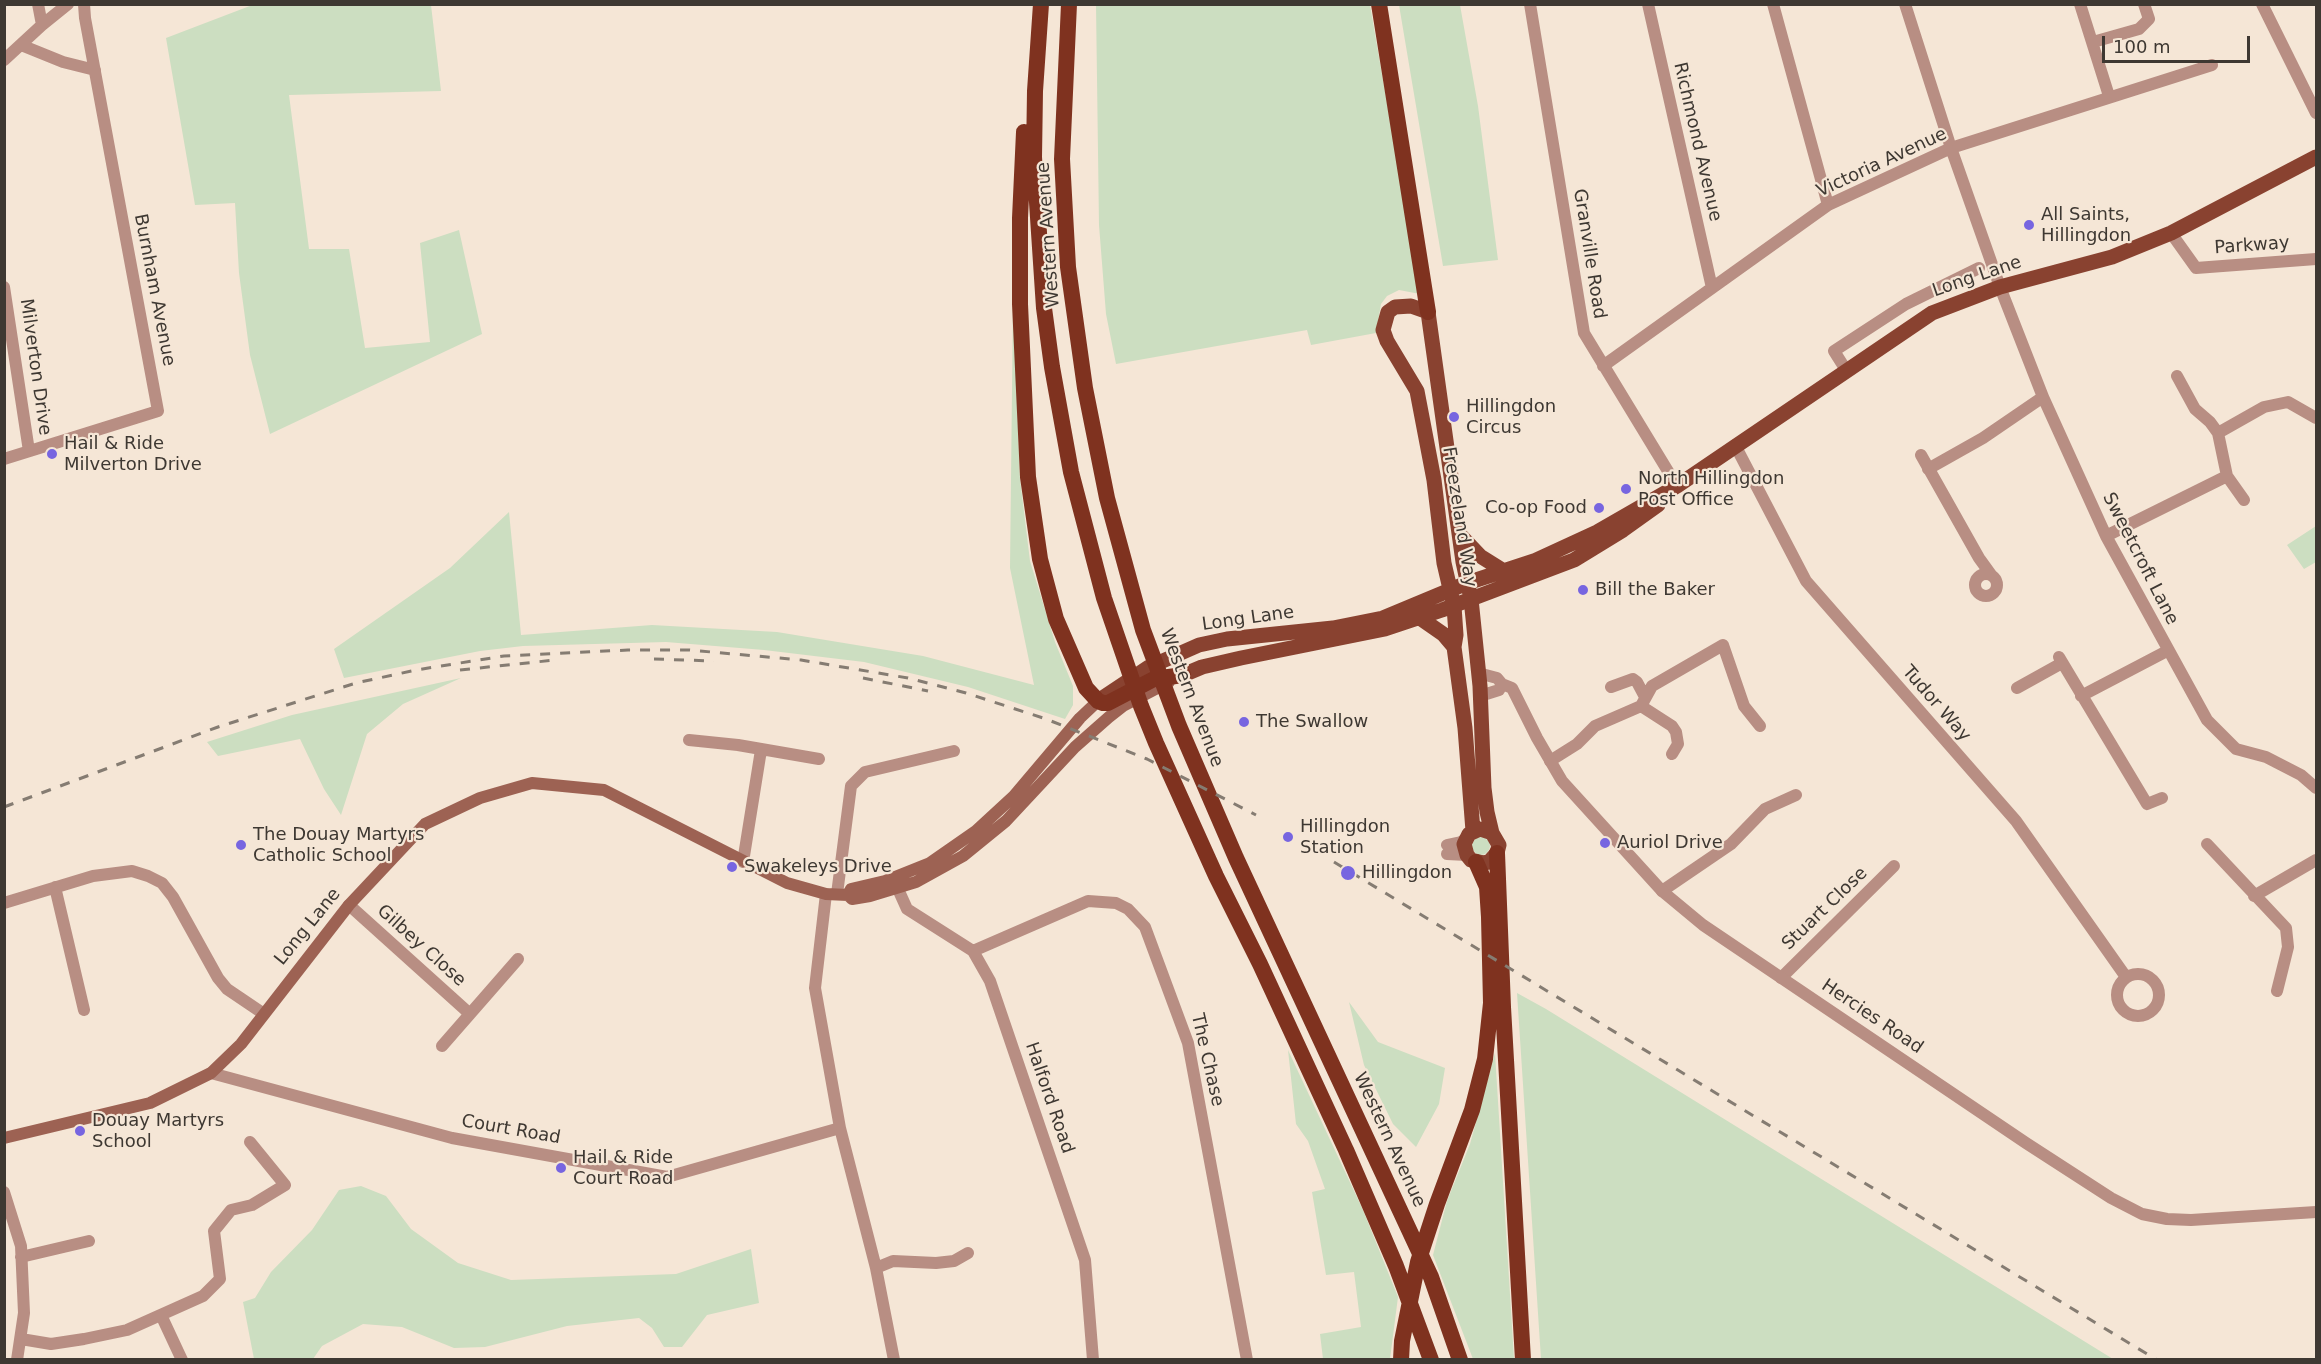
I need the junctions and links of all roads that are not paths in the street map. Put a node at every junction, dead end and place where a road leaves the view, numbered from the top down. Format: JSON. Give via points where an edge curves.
{"nodes":[{"id":1,"x":38,"y":4,"type":"edge"},
{"id":2,"x":68,"y":4,"type":"edge"},
{"id":3,"x":73,"y":4,"type":"edge"},
{"id":4,"x":84,"y":4,"type":"edge"},
{"id":5,"x":1041,"y":4,"type":"edge"},
{"id":6,"x":1070,"y":4,"type":"edge"},
{"id":7,"x":1379,"y":4,"type":"edge"},
{"id":8,"x":1530,"y":4,"type":"edge"},
{"id":9,"x":1647,"y":4,"type":"edge"},
{"id":10,"x":1773,"y":4,"type":"edge"},
{"id":11,"x":1905,"y":4,"type":"edge"},
{"id":12,"x":2080,"y":4,"type":"edge"},
{"id":13,"x":2144,"y":4,"type":"edge"},
{"id":14,"x":2262,"y":4,"type":"edge"},
{"id":15,"x":85,"y":18,"type":"junction"},
{"id":16,"x":1039,"y":22,"type":"junction"},
{"id":17,"x":42,"y":25,"type":"junction"},
{"id":18,"x":2092,"y":42,"type":"junction"},
{"id":19,"x":21,"y":45,"type":"junction"},
{"id":20,"x":4,"y":60,"type":"edge"},
{"id":21,"x":2212,"y":65,"type":"dead end"},
{"id":22,"x":94,"y":70,"type":"junction"},
{"id":23,"x":2109,"y":96,"type":"junction"},
{"id":24,"x":2316,"y":113,"type":"edge"},
{"id":25,"x":1951,"y":148,"type":"junction"},
{"id":26,"x":2316,"y":157,"type":"edge"},
{"id":27,"x":1828,"y":205,"type":"junction"},
{"id":28,"x":2171,"y":233,"type":"junction"},
{"id":29,"x":2316,"y":259,"type":"edge"},
{"id":30,"x":1979,"y":268,"type":"dead end"},
{"id":31,"x":4,"y":287,"type":"edge"},
{"id":32,"x":2000,"y":287,"type":"junction"},
{"id":33,"x":1712,"y":288,"type":"junction"},
{"id":34,"x":1428,"y":312,"type":"junction"},
{"id":35,"x":1603,"y":366,"type":"junction"},
{"id":36,"x":1846,"y":370,"type":"junction"},
{"id":37,"x":2177,"y":375,"type":"dead end"},
{"id":38,"x":2043,"y":397,"type":"junction"},
{"id":39,"x":2316,"y":417,"type":"edge"},
{"id":40,"x":2218,"y":433,"type":"junction"},
{"id":41,"x":1736,"y":445,"type":"junction"},
{"id":42,"x":29,"y":451,"type":"junction"},
{"id":43,"x":1921,"y":455,"type":"dead end"},
{"id":44,"x":4,"y":459,"type":"edge"},
{"id":45,"x":1928,"y":469,"type":"junction"},
{"id":46,"x":2227,"y":476,"type":"junction"},
{"id":47,"x":1677,"y":486,"type":"junction"},
{"id":48,"x":2244,"y":500,"type":"dead end"},
{"id":49,"x":1461,"y":536,"type":"junction"},
{"id":50,"x":2106,"y":536,"type":"junction"},
{"id":51,"x":1504,"y":571,"type":"junction"},
{"id":52,"x":1992,"y":576,"type":"dead end"},
{"id":53,"x":1467,"y":583,"type":"junction"},
{"id":54,"x":1451,"y":590,"type":"junction"},
{"id":55,"x":1471,"y":599,"type":"junction"},
{"id":56,"x":1454,"y":606,"type":"junction"},
{"id":57,"x":1420,"y":618,"type":"junction"},
{"id":58,"x":1454,"y":647,"type":"junction"},
{"id":59,"x":2167,"y":651,"type":"junction"},
{"id":60,"x":1479,"y":673,"type":"junction"},
{"id":61,"x":1183,"y":675,"type":"joint"},
{"id":62,"x":1502,"y":684,"type":"junction"},
{"id":63,"x":1611,"y":687,"type":"dead end"},
{"id":64,"x":2017,"y":688,"type":"dead end"},
{"id":65,"x":1121,"y":696,"type":"junction"},
{"id":66,"x":1480,"y":696,"type":"junction"},
{"id":67,"x":2081,"y":696,"type":"junction"},
{"id":68,"x":1098,"y":701,"type":"junction"},
{"id":69,"x":1643,"y":701,"type":"junction"},
{"id":70,"x":1760,"y":726,"type":"dead end"},
{"id":71,"x":689,"y":740,"type":"dead end"},
{"id":72,"x":761,"y":750,"type":"junction"},
{"id":73,"x":954,"y":751,"type":"dead end"},
{"id":74,"x":1672,"y":754,"type":"dead end"},
{"id":75,"x":819,"y":759,"type":"dead end"},
{"id":76,"x":1550,"y":760,"type":"junction"},
{"id":77,"x":2316,"y":788,"type":"edge"},
{"id":78,"x":1796,"y":795,"type":"dead end"},
{"id":79,"x":2162,"y":798,"type":"dead end"},
{"id":80,"x":1492,"y":833,"type":"junction"},
{"id":81,"x":1469,"y":835,"type":"junction"},
{"id":82,"x":2207,"y":844,"type":"dead end"},
{"id":83,"x":1497,"y":853,"type":"junction"},
{"id":84,"x":1472,"y":859,"type":"junction"},
{"id":85,"x":2316,"y":860,"type":"edge"},
{"id":86,"x":743,"y":862,"type":"junction"},
{"id":87,"x":1894,"y":866,"type":"dead end"},
{"id":88,"x":55,"y":887,"type":"junction"},
{"id":89,"x":898,"y":889,"type":"junction"},
{"id":90,"x":1662,"y":891,"type":"junction"},
{"id":91,"x":837,"y":894,"type":"junction"},
{"id":92,"x":2254,"y":896,"type":"junction"},
{"id":93,"x":4,"y":903,"type":"edge"},
{"id":94,"x":349,"y":905,"type":"junction"},
{"id":95,"x":1494,"y":918,"type":"junction"},
{"id":96,"x":973,"y":951,"type":"junction"},
{"id":97,"x":518,"y":959,"type":"dead end"},
{"id":98,"x":2126,"y":977,"type":"dead end"},
{"id":99,"x":1781,"y":978,"type":"junction"},
{"id":100,"x":2277,"y":991,"type":"dead end"},
{"id":101,"x":1497,"y":1005,"type":"junction"},
{"id":102,"x":84,"y":1010,"type":"dead end"},
{"id":103,"x":264,"y":1014,"type":"junction"},
{"id":104,"x":470,"y":1014,"type":"junction"},
{"id":105,"x":442,"y":1046,"type":"dead end"},
{"id":106,"x":211,"y":1073,"type":"junction"},
{"id":107,"x":840,"y":1128,"type":"junction"},
{"id":108,"x":4,"y":1138,"type":"edge"},
{"id":109,"x":250,"y":1142,"type":"dead end"},
{"id":110,"x":4,"y":1192,"type":"edge"},
{"id":111,"x":2316,"y":1212,"type":"edge"},
{"id":112,"x":89,"y":1241,"type":"dead end"},
{"id":113,"x":968,"y":1253,"type":"dead end"},
{"id":114,"x":21,"y":1257,"type":"junction"},
{"id":115,"x":876,"y":1268,"type":"junction"},
{"id":116,"x":161,"y":1315,"type":"junction"},
{"id":117,"x":21,"y":1339,"type":"junction"},
{"id":118,"x":17,"y":1359,"type":"edge"},
{"id":119,"x":182,"y":1359,"type":"edge"},
{"id":120,"x":890,"y":1359,"type":"edge"},
{"id":121,"x":1093,"y":1359,"type":"edge"},
{"id":122,"x":1247,"y":1359,"type":"edge"},
{"id":123,"x":1401,"y":1359,"type":"edge"},
{"id":124,"x":1431,"y":1359,"type":"edge"},
{"id":125,"x":1460,"y":1359,"type":"edge"},
{"id":126,"x":1523,"y":1359,"type":"edge"}],
"edges":[{"from":1,"to":17,"type":"street"},
{"from":2,"to":17,"type":"street"},
{"from":3,"to":15,"type":"street"},
{"from":4,"to":15,"type":"street","name":"Burnham Avenue"},
{"from":5,"to":16,"type":"highway","name":"Western Avenue"},
{"from":6,"to":125,"type":"highway","name":"Western Avenue","via":[[1062,159],[1068,267],[1084,388],[1107,498],[1143,630],[1236,858],[1431,1277]]},
{"from":7,"to":34,"type":"highway"},
{"from":8,"to":35,"type":"street","name":"Granville Road","via":[[1584,333]]},
{"from":9,"to":33,"type":"street","name":"Richmond Avenue"},
{"from":10,"to":27,"type":"street"},
{"from":11,"to":25,"type":"street","name":"Sweetcroft Lane"},
{"from":12,"to":18,"type":"street"},
{"from":13,"to":18,"type":"street","via":[[2149,19],[2139,29]]},
{"from":14,"to":24,"type":"street"},
{"from":15,"to":22,"type":"street","name":"Burnham Avenue"},
{"from":16,"to":68,"type":"highway","via":[[1027,82],[1020,218],[1028,477],[1040,559],[1056,619],[1086,688]]},
{"from":16,"to":124,"type":"highway","name":"Western Avenue","via":[[1034,158],[1044,308],[1071,472],[1104,598],[1152,734],[1350,1160]]},
{"from":17,"to":19,"type":"street"},
{"from":18,"to":23,"type":"street"},
{"from":19,"to":20,"type":"street"},
{"from":19,"to":22,"type":"street"},
{"from":21,"to":23,"type":"street","name":"Victoria Avenue"},
{"from":22,"to":42,"type":"street","name":"Burnham Avenue","via":[[158,411]]},
{"from":23,"to":25,"type":"street","name":"Victoria Avenue"},
{"from":25,"to":27,"type":"street","name":"Victoria Avenue"},
{"from":25,"to":32,"type":"street","name":"Sweetcroft Lane"},
{"from":26,"to":28,"type":"main road","name":"Long Lane"},
{"from":27,"to":33,"type":"street","name":"Victoria Avenue"},
{"from":28,"to":29,"type":"street","name":"Parkway","via":[[2196,268]]},
{"from":28,"to":32,"type":"main road","name":"Long Lane","via":[[2112,257]]},
{"from":30,"to":36,"type":"street","via":[[1906,304],[1834,351]]},
{"from":31,"to":42,"type":"street","name":"Milverton Drive"},
{"from":32,"to":36,"type":"main road","name":"Long Lane","via":[[1932,313]]},
{"from":32,"to":38,"type":"street","name":"Sweetcroft Lane"},
{"from":33,"to":35,"type":"street","name":"Victoria Avenue"},
{"from":34,"to":49,"type":"main road","name":"Freezeland Way"},
{"from":34,"to":54,"type":"main road","name":"Freezeland Way","via":[[1411,306],[1395,307],[1388,312],[1383,330],[1417,391]]},
{"from":35,"to":47,"type":"street","name":"Granville Road"},
{"from":36,"to":41,"type":"main road","name":"Long Lane"},
{"from":37,"to":40,"type":"street","via":[[2195,409]]},
{"from":38,"to":45,"type":"street"},
{"from":38,"to":50,"type":"street","name":"Sweetcroft Lane"},
{"from":39,"to":40,"type":"street","via":[[2288,402],[2265,407]]},
{"from":40,"to":46,"type":"street"},
{"from":41,"to":47,"type":"main road","name":"Long Lane"},
{"from":41,"to":98,"type":"street","name":"Tudor Way","via":[[1806,581],[2016,821]]},
{"from":42,"to":44,"type":"street","name":"Burnham Avenue"},
{"from":43,"to":45,"type":"street"},
{"from":45,"to":52,"type":"street"},
{"from":46,"to":48,"type":"street"},
{"from":46,"to":50,"type":"street"},
{"from":47,"to":51,"type":"main road","name":"Long Lane","via":[[1597,532]]},
{"from":47,"to":55,"type":"main road","name":"Long Lane","via":[[1639,520],[1574,560]]},
{"from":49,"to":51,"type":"main road","via":[[1480,556]]},
{"from":49,"to":53,"type":"main road","name":"Freezeland Way"},
{"from":50,"to":59,"type":"street","name":"Sweetcroft Lane"},
{"from":51,"to":53,"type":"main road","name":"Long Lane"},
{"from":53,"to":54,"type":"main road","name":"Long Lane"},
{"from":53,"to":55,"type":"main road","name":"Freezeland Way"},
{"from":54,"to":56,"type":"main road","name":"Freezeland Way"},
{"from":54,"to":65,"type":"main road","name":"Long Lane","via":[[1383,618],[1199,645],[1149,667]]},
{"from":55,"to":56,"type":"main road","name":"Long Lane"},
{"from":55,"to":60,"type":"main road","name":"Freezeland Way"},
{"from":56,"to":57,"type":"main road","name":"Long Lane"},
{"from":56,"to":58,"type":"main road","name":"Freezeland Way"},
{"from":57,"to":58,"type":"main road"},
{"from":57,"to":61,"type":"main road","name":"Long Lane","via":[[1385,629],[1221,662]]},
{"from":58,"to":81,"type":"main road","name":"Freezeland Way","via":[[1466,728]]},
{"from":59,"to":67,"type":"street"},
{"from":59,"to":77,"type":"street","name":"Sweetcroft Lane","via":[[2206,720],[2236,749],[2269,758]]},
{"from":60,"to":62,"type":"street","name":"Hercies Road","via":[[1497,678]]},
{"from":60,"to":66,"type":"main road","name":"Freezeland Way"},
{"from":61,"to":65,"type":"highway","via":[[1154,679]]},
{"from":62,"to":66,"type":"street","via":[[1499,690]]},
{"from":62,"to":76,"type":"street","name":"Hercies Road","via":[[1512,688]]},
{"from":63,"to":69,"type":"street","via":[[1633,679]]},
{"from":64,"to":67,"type":"street","via":[[2060,660]]},
{"from":65,"to":68,"type":"highway","via":[[1108,703]]},
{"from":65,"to":89,"type":"main road","name":"Long Lane","via":[[1097,727],[986,839],[936,873]]},
{"from":66,"to":80,"type":"main road","name":"Freezeland Way","via":[[1484,788]]},
{"from":67,"to":79,"type":"street","via":[[2147,804]]},
{"from":68,"to":91,"type":"main road","via":[[1008,802],[955,847],[910,873]]},
{"from":69,"to":70,"type":"street","via":[[1652,686],[1723,645],[1744,706]]},
{"from":69,"to":74,"type":"street","via":[[1676,732],[1678,744]]},
{"from":69,"to":76,"type":"street","via":[[1595,726],[1577,744]]},
{"from":71,"to":72,"type":"street"},
{"from":72,"to":75,"type":"street"},
{"from":72,"to":86,"type":"street"},
{"from":73,"to":91,"type":"street","via":[[865,772],[851,786]]},
{"from":76,"to":90,"type":"street","name":"Hercies Road","via":[[1568,789]]},
{"from":78,"to":90,"type":"street","via":[[1765,809],[1731,844]]},
{"from":80,"to":81,"type":"main road","via":[[1480,829]]},
{"from":80,"to":83,"type":"main road","via":[[1497,838]]},
{"from":81,"to":84,"type":"main road","via":[[1465,850]]},
{"from":81,"to":84,"type":"street","via":[[1447,849]]},
{"from":82,"to":92,"type":"street"},
{"from":83,"to":84,"type":"main road","via":[[1489,862]]},
{"from":83,"to":95,"type":"highway"},
{"from":84,"to":95,"type":"highway","via":[[1487,887]]},
{"from":85,"to":92,"type":"street"},
{"from":86,"to":91,"type":"main road","name":"Long Lane","via":[[787,883]]},
{"from":86,"to":94,"type":"main road","name":"Long Lane","via":[[604,790],[532,783],[480,798],[425,824]]},
{"from":87,"to":99,"type":"street","name":"Stuart Close"},
{"from":88,"to":93,"type":"street"},
{"from":88,"to":102,"type":"street"},
{"from":88,"to":103,"type":"street","via":[[93,876],[132,872],[162,883],[218,978]]},
{"from":89,"to":91,"type":"main road","name":"Long Lane","via":[[852,899]]},
{"from":89,"to":96,"type":"street","name":"Halford Road","via":[[907,909]]},
{"from":90,"to":99,"type":"street","name":"Hercies Road","via":[[1703,925]]},
{"from":91,"to":107,"type":"street","via":[[815,988]]},
{"from":92,"to":100,"type":"street","via":[[2286,928],[2288,947]]},
{"from":94,"to":103,"type":"main road","name":"Long Lane"},
{"from":94,"to":104,"type":"street","name":"Gilbey Close"},
{"from":95,"to":101,"type":"highway"},
{"from":96,"to":121,"type":"street","name":"Halford Road","via":[[990,981],[1085,1260]]},
{"from":96,"to":122,"type":"street","name":"The Chase","via":[[1088,901],[1116,903],[1128,909],[1145,927],[1188,1042]]},
{"from":97,"to":104,"type":"street","name":"Gilbey Close"},
{"from":99,"to":111,"type":"street","name":"Hercies Road","via":[[2026,1143],[2142,1214],[2192,1220]]},
{"from":101,"to":123,"type":"highway","via":[[1478,1091],[1418,1262]]},
{"from":101,"to":126,"type":"highway"},
{"from":103,"to":106,"type":"main road","name":"Long Lane","via":[[234,1052]]},
{"from":104,"to":105,"type":"street","name":"Gilbey Close"},
{"from":106,"to":107,"type":"street","name":"Court Road","via":[[452,1138],[667,1178]]},
{"from":106,"to":108,"type":"main road","name":"Long Lane","via":[[150,1103]]},
{"from":107,"to":115,"type":"street"},
{"from":109,"to":116,"type":"street","via":[[285,1185],[252,1204],[231,1210],[214,1231],[219,1279],[203,1296]]},
{"from":110,"to":114,"type":"street"},
{"from":112,"to":114,"type":"street"},
{"from":113,"to":115,"type":"street","via":[[954,1261],[893,1261]]},
{"from":114,"to":117,"type":"street"},
{"from":115,"to":120,"type":"street"},
{"from":116,"to":117,"type":"street","via":[[128,1330],[84,1339],[51,1344]]},
{"from":116,"to":119,"type":"street"},
{"from":117,"to":118,"type":"street"}]}
